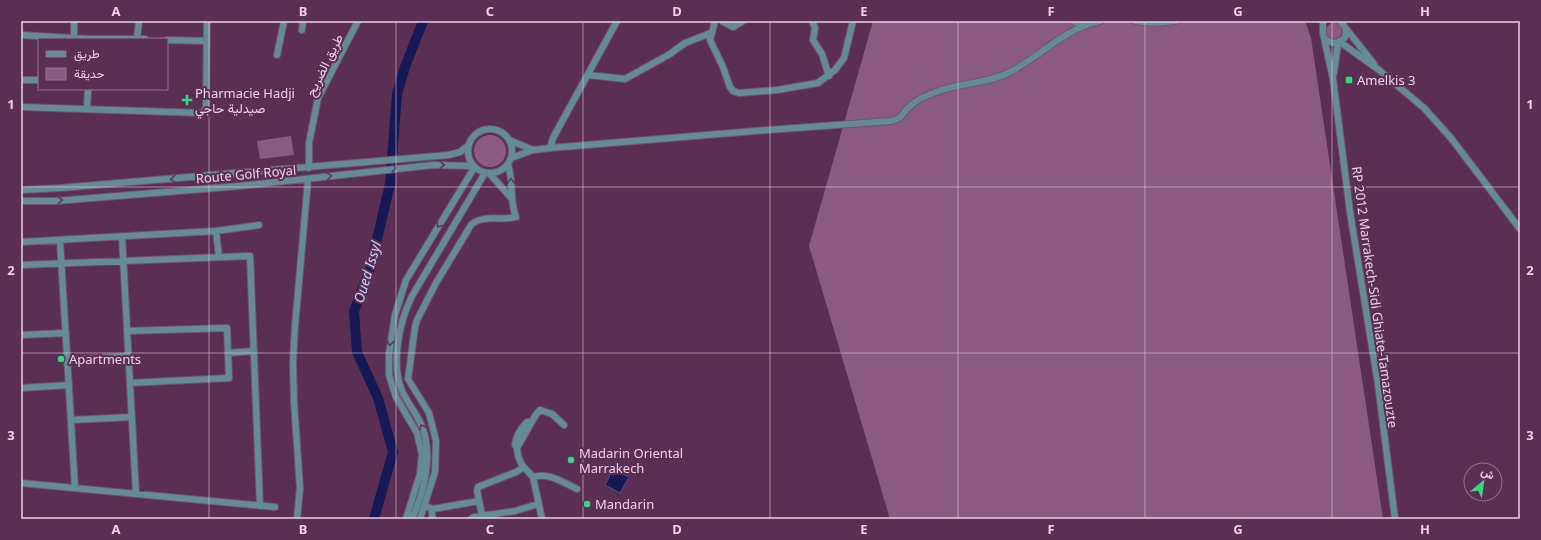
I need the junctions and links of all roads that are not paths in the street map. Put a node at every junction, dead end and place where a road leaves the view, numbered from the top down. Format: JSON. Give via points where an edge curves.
{"nodes":[{"id":1,"x":74,"y":21,"type":"edge"},
{"id":2,"x":138,"y":21,"type":"edge"},
{"id":3,"x":208,"y":21,"type":"edge"},
{"id":4,"x":284,"y":21,"type":"edge"},
{"id":5,"x":303,"y":21,"type":"edge"},
{"id":6,"x":358,"y":21,"type":"edge"},
{"id":7,"x":617,"y":21,"type":"edge"},
{"id":8,"x":714,"y":21,"type":"edge"},
{"id":9,"x":722,"y":21,"type":"edge"},
{"id":10,"x":743,"y":21,"type":"edge"},
{"id":11,"x":812,"y":21,"type":"edge"},
{"id":12,"x":853,"y":21,"type":"edge"},
{"id":13,"x":1074,"y":21,"type":"edge"},
{"id":14,"x":1100,"y":21,"type":"edge"},
{"id":15,"x":1135,"y":21,"type":"edge"},
{"id":16,"x":1176,"y":21,"type":"edge"},
{"id":17,"x":1340,"y":21,"type":"edge"},
{"id":18,"x":1325,"y":23,"type":"edge"},
{"id":19,"x":1084,"y":26,"type":"junction"},
{"id":20,"x":1346,"y":29,"type":"junction"},
{"id":21,"x":302,"y":30,"type":"dead end"},
{"id":22,"x":711,"y":33,"type":"junction"},
{"id":23,"x":21,"y":35,"type":"edge"},
{"id":24,"x":40,"y":37,"type":"edge"},
{"id":25,"x":1324,"y":37,"type":"junction"},
{"id":26,"x":74,"y":38,"type":"joint"},
{"id":27,"x":137,"y":38,"type":"edge"},
{"id":28,"x":168,"y":40,"type":"edge"},
{"id":29,"x":207,"y":41,"type":"junction"},
{"id":30,"x":1339,"y":42,"type":"junction"},
{"id":31,"x":277,"y":55,"type":"dead end"},
{"id":32,"x":1379,"y":70,"type":"junction"},
{"id":33,"x":588,"y":75,"type":"junction"},
{"id":34,"x":829,"y":76,"type":"junction"},
{"id":35,"x":1333,"y":78,"type":"junction"},
{"id":36,"x":21,"y":80,"type":"edge"},
{"id":37,"x":38,"y":80,"type":"edge"},
{"id":38,"x":88,"y":90,"type":"edge"},
{"id":39,"x":21,"y":107,"type":"edge"},
{"id":40,"x":87,"y":108,"type":"junction"},
{"id":41,"x":509,"y":140,"type":"junction"},
{"id":42,"x":468,"y":146,"type":"junction"},
{"id":43,"x":550,"y":148,"type":"junction"},
{"id":44,"x":533,"y":150,"type":"junction"},
{"id":45,"x":511,"y":158,"type":"junction"},
{"id":46,"x":508,"y":164,"type":"junction"},
{"id":47,"x":474,"y":167,"type":"junction"},
{"id":48,"x":310,"y":168,"type":"junction"},
{"id":49,"x":488,"y":173,"type":"junction"},
{"id":50,"x":308,"y":180,"type":"junction"},
{"id":51,"x":21,"y":190,"type":"edge"},
{"id":52,"x":512,"y":199,"type":"junction"},
{"id":53,"x":21,"y":201,"type":"edge"},
{"id":54,"x":447,"y":212,"type":"junction"},
{"id":55,"x":458,"y":218,"type":"junction"},
{"id":56,"x":259,"y":225,"type":"dead end"},
{"id":57,"x":1520,"y":229,"type":"edge"},
{"id":58,"x":216,"y":231,"type":"junction"},
{"id":59,"x":122,"y":237,"type":"junction"},
{"id":60,"x":60,"y":241,"type":"junction"},
{"id":61,"x":21,"y":242,"type":"edge"},
{"id":62,"x":219,"y":257,"type":"junction"},
{"id":63,"x":124,"y":261,"type":"junction"},
{"id":64,"x":62,"y":264,"type":"junction"},
{"id":65,"x":21,"y":265,"type":"edge"},
{"id":66,"x":414,"y":265,"type":"junction"},
{"id":67,"x":426,"y":272,"type":"junction"},
{"id":68,"x":406,"y":280,"type":"junction"},
{"id":69,"x":418,"y":286,"type":"junction"},
{"id":70,"x":127,"y":331,"type":"junction"},
{"id":71,"x":66,"y":333,"type":"junction"},
{"id":72,"x":21,"y":335,"type":"edge"},
{"id":73,"x":254,"y":351,"type":"junction"},
{"id":74,"x":228,"y":353,"type":"junction"},
{"id":75,"x":129,"y":356,"type":"junction"},
{"id":76,"x":68,"y":360,"type":"junction"},
{"id":77,"x":130,"y":383,"type":"junction"},
{"id":78,"x":69,"y":386,"type":"junction"},
{"id":79,"x":21,"y":388,"type":"edge"},
{"id":80,"x":132,"y":416,"type":"junction"},
{"id":81,"x":71,"y":420,"type":"junction"},
{"id":82,"x":564,"y":425,"type":"dead end"},
{"id":83,"x":524,"y":467,"type":"junction"},
{"id":84,"x":533,"y":477,"type":"junction"},
{"id":85,"x":21,"y":483,"type":"edge"},
{"id":86,"x":75,"y":488,"type":"junction"},
{"id":87,"x":576,"y":489,"type":"dead end"},
{"id":88,"x":136,"y":494,"type":"junction"},
{"id":89,"x":479,"y":501,"type":"junction"},
{"id":90,"x":538,"y":504,"type":"junction"},
{"id":91,"x":260,"y":506,"type":"junction"},
{"id":92,"x":274,"y":507,"type":"dead end"},
{"id":93,"x":428,"y":507,"type":"junction"},
{"id":94,"x":482,"y":515,"type":"junction"},
{"id":95,"x":297,"y":519,"type":"edge"},
{"id":96,"x":406,"y":519,"type":"edge"},
{"id":97,"x":412,"y":519,"type":"edge"},
{"id":98,"x":420,"y":519,"type":"edge"},
{"id":99,"x":433,"y":519,"type":"edge"},
{"id":100,"x":471,"y":519,"type":"edge"},
{"id":101,"x":542,"y":519,"type":"edge"},
{"id":102,"x":1395,"y":519,"type":"edge"}],
"edges":[{"from":1,"to":26,"type":"street"},
{"from":2,"to":27,"type":"street"},
{"from":3,"to":29,"type":"street"},
{"from":4,"to":31,"type":"street"},
{"from":5,"to":21,"type":"street"},
{"from":6,"to":48,"type":"street","name":"طريق الضريح","via":[[318,98],[309,143]]},
{"from":7,"to":33,"type":"street"},
{"from":8,"to":22,"type":"street"},
{"from":9,"to":10,"type":"street","via":[[733,27]]},
{"from":11,"to":34,"type":"street","via":[[815,28],[813,40],[822,54]]},
{"from":12,"to":34,"type":"street","via":[[844,58]]},
{"from":13,"to":19,"type":"street"},
{"from":14,"to":19,"type":"street"},
{"from":15,"to":16,"type":"street"},
{"from":17,"to":20,"type":"street"},
{"from":18,"to":25,"type":"street","name":"RP 2012 Marrakech-Sidi Ghiate-Tamazouzte"},
{"from":19,"to":43,"type":"street","via":[[1010,73],[936,92],[918,100],[903,116],[891,121]]},
{"from":20,"to":30,"type":"street","name":"RP 2012 Marrakech-Sidi Ghiate-Tamazouzte","via":[[1345,37]]},
{"from":20,"to":32,"type":"street"},
{"from":22,"to":33,"type":"street","via":[[686,43],[625,79]]},
{"from":22,"to":34,"type":"street","via":[[710,40],[733,91],[739,93],[776,90],[818,83]]},
{"from":23,"to":24,"type":"street"},
{"from":24,"to":26,"type":"street"},
{"from":25,"to":30,"type":"street","via":[[1331,42]]},
{"from":25,"to":35,"type":"street","name":"RP 2012 Marrakech-Sidi Ghiate-Tamazouzte"},
{"from":28,"to":29,"type":"street"},
{"from":29,"to":40,"type":"street","via":[[206,108],[202,113]]},
{"from":30,"to":32,"type":"street"},
{"from":30,"to":35,"type":"street","name":"RP 2012 Marrakech-Sidi Ghiate-Tamazouzte"},
{"from":32,"to":57,"type":"street","via":[[1439,124]]},
{"from":33,"to":43,"type":"street"},
{"from":35,"to":102,"type":"street","name":"RP 2012 Marrakech-Sidi Ghiate-Tamazouzte"},
{"from":36,"to":37,"type":"street"},
{"from":38,"to":40,"type":"street"},
{"from":39,"to":40,"type":"street"},
{"from":41,"to":42,"type":"street","via":[[499,131],[486,129],[474,135]]},
{"from":41,"to":44,"type":"street"},
{"from":41,"to":45,"type":"street"},
{"from":42,"to":47,"type":"street","via":[[468,157]]},
{"from":42,"to":48,"type":"street","name":"Route Golf Royal","via":[[454,155]]},
{"from":43,"to":44,"type":"street"},
{"from":44,"to":45,"type":"street"},
{"from":45,"to":46,"type":"street"},
{"from":46,"to":49,"type":"street","via":[[500,171]]},
{"from":52,"to":46,"type":"street","one_way":true},
{"from":47,"to":49,"type":"street"},
{"from":50,"to":47,"type":"street","name":"Route Golf Royal","one_way":true,"via":[[442,164]]},
{"from":47,"to":54,"type":"street"},
{"from":48,"to":51,"type":"street","name":"Route Golf Royal","one_way":true},
{"from":49,"to":52,"type":"street"},
{"from":49,"to":55,"type":"street"},
{"from":53,"to":50,"type":"street","name":"Route Golf Royal","one_way":true,"via":[[56,201]]},
{"from":50,"to":95,"type":"street","via":[[293,362],[300,488]]},
{"from":52,"to":93,"type":"street","via":[[516,217],[503,220],[480,219],[471,225],[417,320],[408,379],[429,413],[436,441],[435,472]]},
{"from":54,"to":55,"type":"street"},
{"from":54,"to":66,"type":"street","one_way":true},
{"from":55,"to":67,"type":"street"},
{"from":56,"to":58,"type":"street"},
{"from":58,"to":59,"type":"street"},
{"from":58,"to":62,"type":"street"},
{"from":59,"to":60,"type":"street"},
{"from":59,"to":63,"type":"street"},
{"from":60,"to":61,"type":"street"},
{"from":60,"to":64,"type":"street"},
{"from":62,"to":63,"type":"street"},
{"from":62,"to":73,"type":"street","via":[[250,256]]},
{"from":63,"to":64,"type":"street"},
{"from":63,"to":70,"type":"street"},
{"from":64,"to":65,"type":"street"},
{"from":64,"to":71,"type":"street"},
{"from":66,"to":67,"type":"street"},
{"from":66,"to":68,"type":"street"},
{"from":67,"to":69,"type":"street"},
{"from":68,"to":69,"type":"street"},
{"from":68,"to":96,"type":"street","one_way":true,"via":[[398,304],[388,367],[394,392],[417,433],[422,454],[420,474]]},
{"from":97,"to":69,"type":"street","one_way":true,"via":[[426,471],[426,440],[422,427],[399,385],[396,366],[403,319]]},
{"from":70,"to":74,"type":"street","via":[[227,328]]},
{"from":70,"to":75,"type":"street"},
{"from":71,"to":72,"type":"street"},
{"from":71,"to":76,"type":"street"},
{"from":73,"to":74,"type":"street"},
{"from":73,"to":91,"type":"street"},
{"from":74,"to":77,"type":"street","via":[[229,378]]},
{"from":75,"to":76,"type":"street"},
{"from":75,"to":77,"type":"street"},
{"from":76,"to":78,"type":"street"},
{"from":77,"to":80,"type":"street"},
{"from":78,"to":79,"type":"street"},
{"from":78,"to":81,"type":"street"},
{"from":80,"to":81,"type":"street"},
{"from":80,"to":88,"type":"street"},
{"from":81,"to":86,"type":"street"},
{"from":82,"to":83,"type":"street","via":[[552,414],[540,410],[517,448]]},
{"from":83,"to":84,"type":"street"},
{"from":83,"to":89,"type":"street","via":[[478,487]]},
{"from":84,"to":87,"type":"street","via":[[549,475]]},
{"from":84,"to":90,"type":"street"},
{"from":85,"to":86,"type":"street"},
{"from":86,"to":88,"type":"street"},
{"from":88,"to":91,"type":"street"},
{"from":89,"to":93,"type":"street"},
{"from":89,"to":94,"type":"street"},
{"from":90,"to":94,"type":"street","via":[[515,511]]},
{"from":90,"to":101,"type":"street"},
{"from":91,"to":92,"type":"street"},
{"from":93,"to":98,"type":"street"},
{"from":93,"to":99,"type":"street"},
{"from":94,"to":100,"type":"street"}]}
